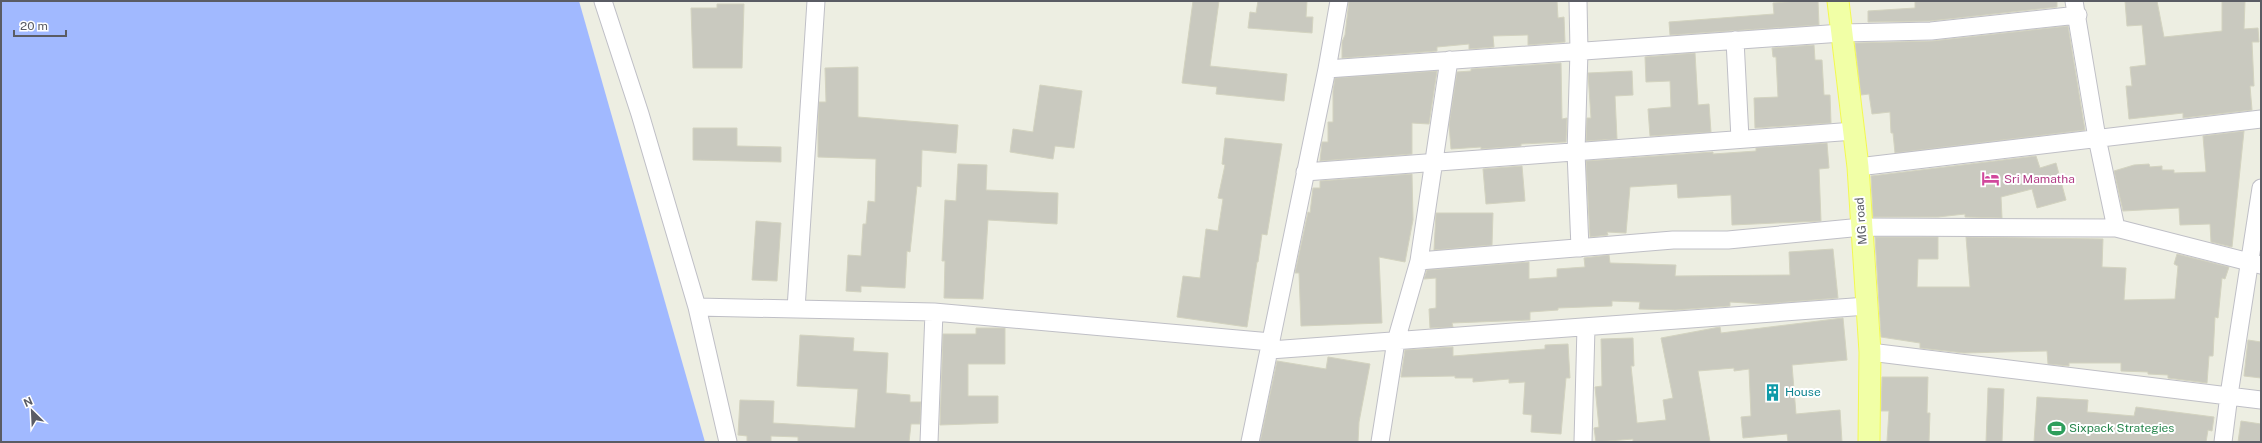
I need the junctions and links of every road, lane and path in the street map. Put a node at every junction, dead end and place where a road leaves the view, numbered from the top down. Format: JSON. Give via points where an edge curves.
{"nodes":[{"id":1,"x":603,"y":1,"type":"edge"},
{"id":2,"x":816,"y":1,"type":"edge"},
{"id":3,"x":1339,"y":1,"type":"edge"},
{"id":4,"x":1578,"y":1,"type":"edge"},
{"id":5,"x":1838,"y":1,"type":"edge"},
{"id":6,"x":2076,"y":8,"type":"edge"},
{"id":7,"x":1842,"y":33,"type":"junction"},
{"id":8,"x":1735,"y":40,"type":"junction"},
{"id":9,"x":1579,"y":51,"type":"junction"},
{"id":10,"x":1449,"y":60,"type":"junction"},
{"id":11,"x":1327,"y":69,"type":"junction"},
{"id":12,"x":2261,"y":119,"type":"edge"},
{"id":13,"x":1854,"y":131,"type":"junction"},
{"id":14,"x":2098,"y":138,"type":"junction"},
{"id":15,"x":1740,"y":140,"type":"junction"},
{"id":16,"x":1576,"y":152,"type":"junction"},
{"id":17,"x":1434,"y":162,"type":"junction"},
{"id":18,"x":1858,"y":167,"type":"junction"},
{"id":19,"x":1305,"y":172,"type":"junction"},
{"id":20,"x":2261,"y":188,"type":"edge"},
{"id":21,"x":1862,"y":227,"type":"junction"},
{"id":22,"x":2116,"y":228,"type":"junction"},
{"id":23,"x":1580,"y":248,"type":"junction"},
{"id":24,"x":1419,"y":261,"type":"junction"},
{"id":25,"x":2255,"y":263,"type":"edge"},
{"id":26,"x":1867,"y":306,"type":"junction"},
{"id":27,"x":697,"y":307,"type":"junction"},
{"id":28,"x":796,"y":309,"type":"junction"},
{"id":29,"x":934,"y":312,"type":"junction"},
{"id":30,"x":1586,"y":327,"type":"junction"},
{"id":31,"x":1396,"y":341,"type":"junction"},
{"id":32,"x":1270,"y":346,"type":"junction"},
{"id":33,"x":1870,"y":352,"type":"junction"},
{"id":34,"x":2229,"y":395,"type":"junction"},
{"id":35,"x":2261,"y":400,"type":"edge"},
{"id":36,"x":728,"y":442,"type":"edge"},
{"id":37,"x":929,"y":442,"type":"edge"},
{"id":38,"x":1250,"y":442,"type":"edge"},
{"id":39,"x":1380,"y":442,"type":"edge"},
{"id":40,"x":1583,"y":442,"type":"edge"},
{"id":41,"x":1869,"y":442,"type":"edge"},
{"id":42,"x":2223,"y":442,"type":"edge"}],
"edges":[{"from":1,"to":27,"type":"street","via":[[640,114]]},
{"from":2,"to":28,"type":"street"},
{"from":3,"to":11,"type":"street"},
{"from":4,"to":9,"type":"street"},
{"from":5,"to":7,"type":"main road","name":"MG road"},
{"from":6,"to":7,"type":"street","via":[[1931,31]]},
{"from":6,"to":14,"type":"street"},
{"from":7,"to":8,"type":"street"},
{"from":7,"to":13,"type":"main road","name":"MG road"},
{"from":8,"to":9,"type":"street"},
{"from":8,"to":15,"type":"street"},
{"from":9,"to":10,"type":"street"},
{"from":9,"to":16,"type":"street"},
{"from":10,"to":11,"type":"street"},
{"from":10,"to":17,"type":"street"},
{"from":11,"to":19,"type":"street"},
{"from":12,"to":14,"type":"street"},
{"from":13,"to":15,"type":"street"},
{"from":13,"to":18,"type":"main road","name":"MG road"},
{"from":14,"to":18,"type":"street"},
{"from":14,"to":22,"type":"street"},
{"from":15,"to":16,"type":"street"},
{"from":16,"to":17,"type":"street"},
{"from":16,"to":23,"type":"street"},
{"from":17,"to":19,"type":"street"},
{"from":17,"to":24,"type":"street"},
{"from":18,"to":21,"type":"main road","name":"MG road"},
{"from":19,"to":32,"type":"street"},
{"from":20,"to":25,"type":"street"},
{"from":21,"to":22,"type":"street"},
{"from":21,"to":23,"type":"street","via":[[1728,240],[1673,240]]},
{"from":21,"to":26,"type":"main road","name":"MG road"},
{"from":22,"to":25,"type":"street"},
{"from":23,"to":24,"type":"street"},
{"from":24,"to":31,"type":"street"},
{"from":25,"to":34,"type":"street"},
{"from":26,"to":30,"type":"street"},
{"from":26,"to":33,"type":"main road","name":"MG road"},
{"from":27,"to":28,"type":"street"},
{"from":27,"to":36,"type":"street"},
{"from":28,"to":29,"type":"street"},
{"from":29,"to":32,"type":"street"},
{"from":29,"to":37,"type":"street"},
{"from":30,"to":31,"type":"street"},
{"from":30,"to":40,"type":"street"},
{"from":31,"to":32,"type":"street"},
{"from":31,"to":39,"type":"street"},
{"from":32,"to":38,"type":"street"},
{"from":33,"to":34,"type":"street"},
{"from":33,"to":41,"type":"main road","name":"MG road"},
{"from":34,"to":35,"type":"street"},
{"from":34,"to":42,"type":"street"}]}
